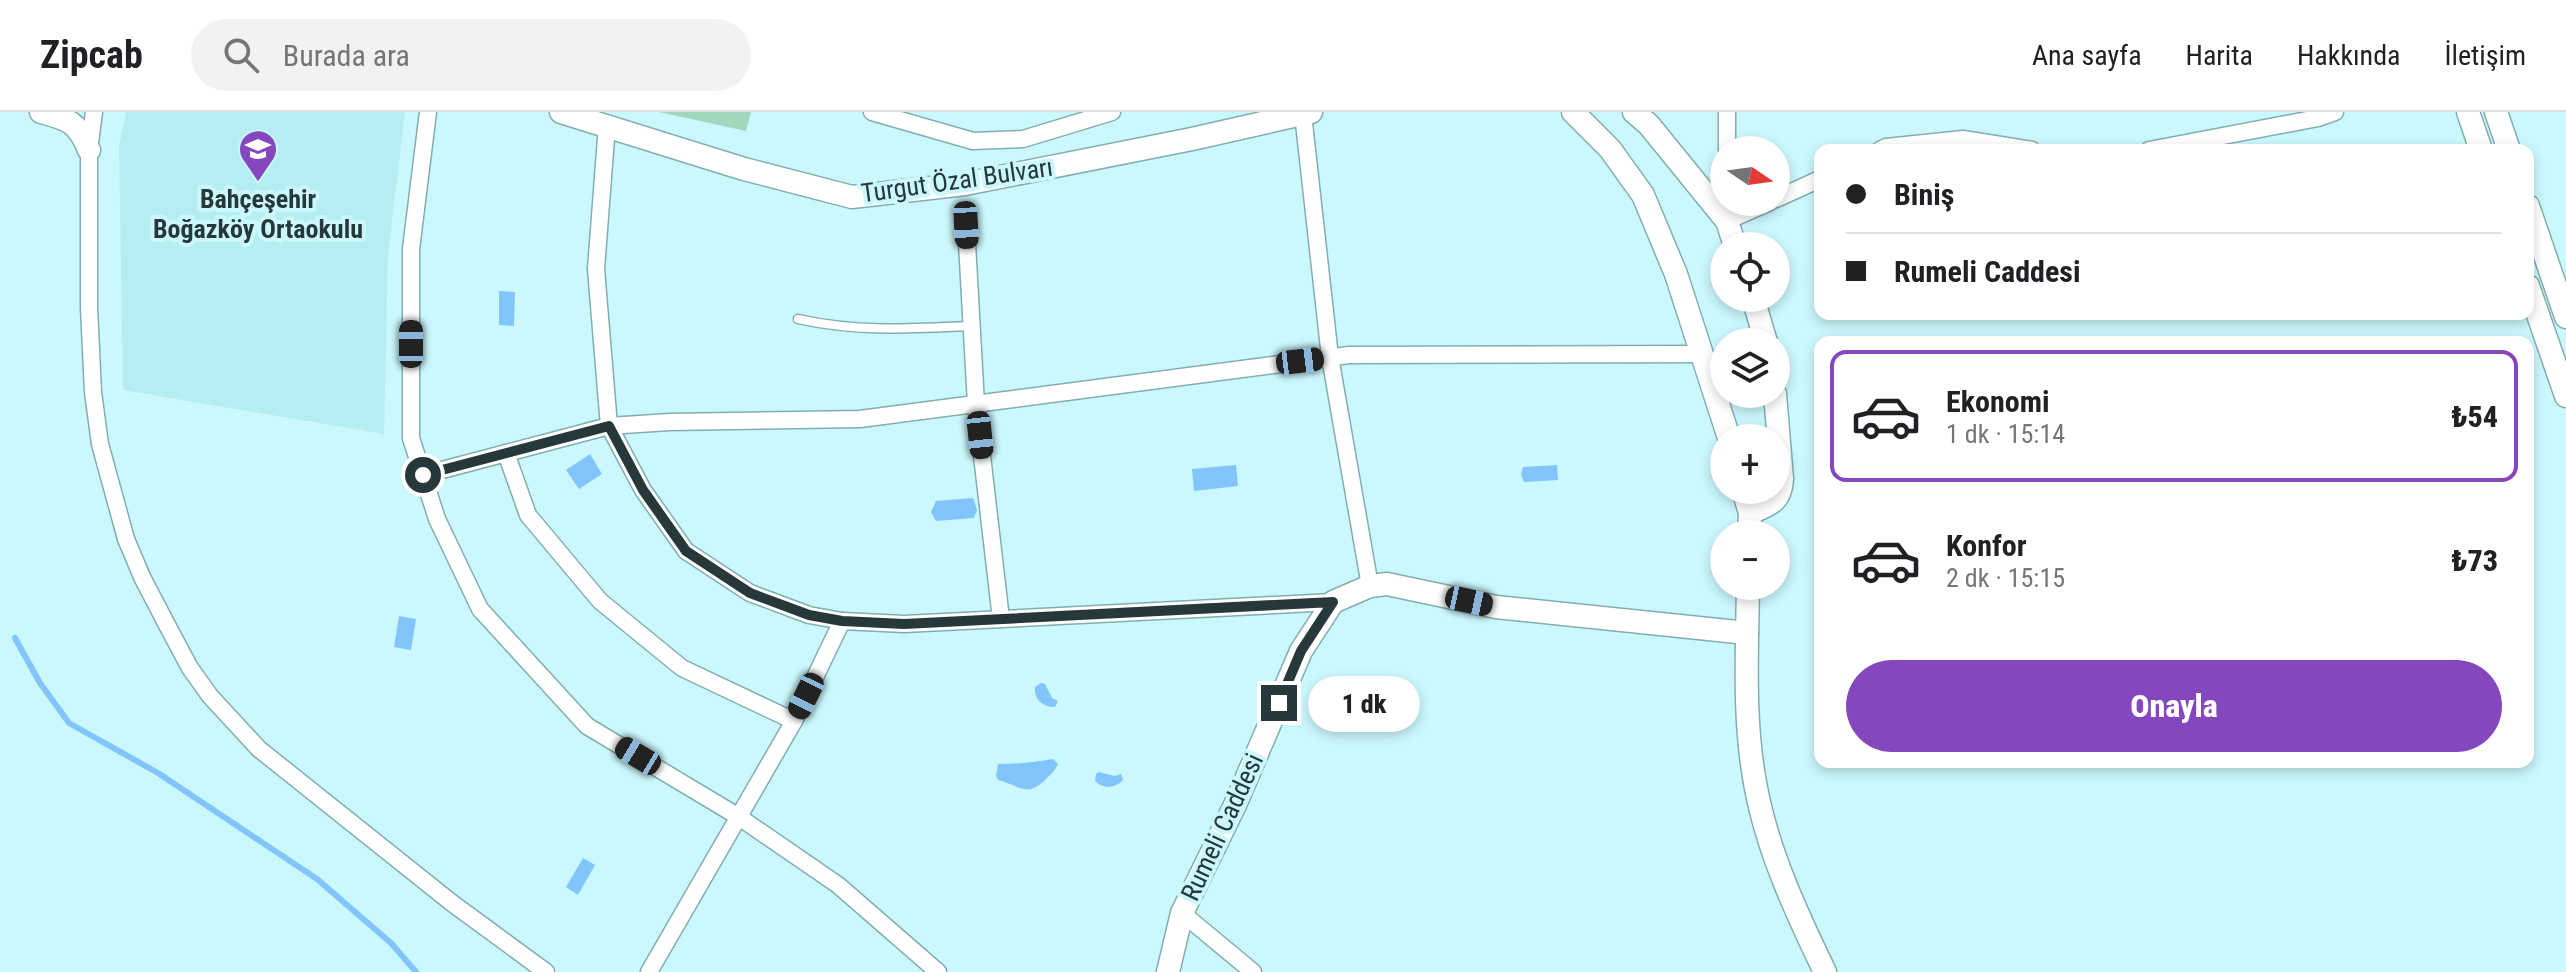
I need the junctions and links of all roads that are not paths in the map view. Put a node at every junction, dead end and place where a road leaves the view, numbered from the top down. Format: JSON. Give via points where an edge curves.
{"nodes":[{"id":1,"x":41,"y":112,"type":"edge"},
{"id":2,"x":83,"y":112,"type":"edge"},
{"id":3,"x":94,"y":112,"type":"edge"},
{"id":4,"x":428,"y":112,"type":"edge"},
{"id":5,"x":561,"y":112,"type":"edge"},
{"id":6,"x":872,"y":112,"type":"edge"},
{"id":7,"x":1112,"y":112,"type":"edge"},
{"id":8,"x":1573,"y":112,"type":"edge"},
{"id":9,"x":1634,"y":112,"type":"edge"},
{"id":10,"x":1727,"y":112,"type":"edge"},
{"id":11,"x":2335,"y":112,"type":"edge"},
{"id":12,"x":2468,"y":112,"type":"edge"},
{"id":13,"x":2496,"y":112,"type":"edge"},
{"id":14,"x":1307,"y":113,"type":"edge"},
{"id":15,"x":607,"y":125,"type":"junction"},
{"id":16,"x":1727,"y":136,"type":"edge"},
{"id":17,"x":1915,"y":144,"type":"edge"},
{"id":18,"x":1994,"y":144,"type":"edge"},
{"id":19,"x":2181,"y":144,"type":"edge"},
{"id":20,"x":2479,"y":144,"type":"edge"},
{"id":21,"x":2507,"y":144,"type":"edge"},
{"id":22,"x":89,"y":150,"type":"junction"},
{"id":23,"x":1814,"y":182,"type":"edge"},
{"id":24,"x":1710,"y":193,"type":"edge"},
{"id":25,"x":1790,"y":193,"type":"edge"},
{"id":26,"x":2534,"y":224,"type":"edge"},
{"id":27,"x":966,"y":225,"type":"dead end"},
{"id":28,"x":2534,"y":303,"type":"edge"},
{"id":29,"x":2566,"y":317,"type":"edge"},
{"id":30,"x":798,"y":319,"type":"dead end"},
{"id":31,"x":972,"y":326,"type":"junction"},
{"id":32,"x":1701,"y":354,"type":"junction"},
{"id":33,"x":1330,"y":357,"type":"junction"},
{"id":34,"x":2566,"y":396,"type":"edge"},
{"id":35,"x":976,"y":404,"type":"junction"},
{"id":36,"x":1776,"y":408,"type":"edge"},
{"id":37,"x":1724,"y":424,"type":"edge"},
{"id":38,"x":609,"y":426,"type":"junction"},
{"id":39,"x":506,"y":453,"type":"junction"},
{"id":40,"x":423,"y":475,"type":"junction"},
{"id":41,"x":1755,"y":520,"type":"edge"},
{"id":42,"x":1370,"y":586,"type":"junction"},
{"id":43,"x":1748,"y":600,"type":"edge"},
{"id":44,"x":1333,"y":602,"type":"junction"},
{"id":45,"x":1001,"y":619,"type":"junction"},
{"id":46,"x":842,"y":621,"type":"junction"},
{"id":47,"x":1747,"y":633,"type":"junction"},
{"id":48,"x":794,"y":721,"type":"junction"},
{"id":49,"x":739,"y":817,"type":"junction"},
{"id":50,"x":1182,"y":913,"type":"junction"},
{"id":51,"x":546,"y":972,"type":"edge"},
{"id":52,"x":649,"y":972,"type":"edge"},
{"id":53,"x":938,"y":972,"type":"edge"},
{"id":54,"x":1168,"y":972,"type":"edge"},
{"id":55,"x":1253,"y":972,"type":"edge"},
{"id":56,"x":1825,"y":972,"type":"edge"}],
"edges":[{"from":1,"to":22,"type":"street","via":[[74,124]]},
{"from":2,"to":22,"type":"street"},
{"from":3,"to":22,"type":"street"},
{"from":4,"to":40,"type":"street","via":[[411,249],[411,438]]},
{"from":5,"to":15,"type":"street","name":"Turgut Özal Bulvarı"},
{"from":6,"to":7,"type":"street","via":[[973,141],[1023,139]]},
{"from":8,"to":32,"type":"street","via":[[1610,149],[1643,195]]},
{"from":9,"to":24,"type":"street"},
{"from":10,"to":16,"type":"street"},
{"from":11,"to":19,"type":"street"},
{"from":12,"to":20,"type":"street"},
{"from":13,"to":21,"type":"street"},
{"from":14,"to":15,"type":"street","name":"Turgut Özal Bulvarı","via":[[965,184],[852,197]]},
{"from":14,"to":33,"type":"street"},
{"from":15,"to":38,"type":"street","via":[[596,269]]},
{"from":17,"to":18,"type":"street","via":[[1963,139]]},
{"from":22,"to":51,"type":"street","via":[[89,308],[100,444],[126,539],[190,668],[259,749]]},
{"from":23,"to":25,"type":"street"},
{"from":26,"to":29,"type":"street"},
{"from":27,"to":31,"type":"street"},
{"from":28,"to":34,"type":"street"},
{"from":30,"to":31,"type":"lane","via":[[869,330]]},
{"from":31,"to":35,"type":"street"},
{"from":32,"to":33,"type":"street"},
{"from":32,"to":37,"type":"street"},
{"from":33,"to":35,"type":"street"},
{"from":33,"to":42,"type":"street"},
{"from":35,"to":38,"type":"street","via":[[860,419]]},
{"from":35,"to":45,"type":"street"},
{"from":36,"to":41,"type":"street","via":[[1780,493]]},
{"from":38,"to":39,"type":"street"},
{"from":38,"to":46,"type":"street","via":[[643,490],[686,551],[750,593]]},
{"from":39,"to":40,"type":"street"},
{"from":39,"to":48,"type":"street","via":[[528,515],[600,601],[682,668]]},
{"from":40,"to":49,"type":"street","via":[[437,519],[480,609],[587,726]]},
{"from":42,"to":44,"type":"street"},
{"from":42,"to":47,"type":"street","via":[[1387,584],[1496,607]]},
{"from":43,"to":47,"type":"street"},
{"from":44,"to":45,"type":"street"},
{"from":44,"to":50,"type":"street","name":"Rumeli Caddesi","via":[[1301,651]]},
{"from":45,"to":46,"type":"street"},
{"from":46,"to":48,"type":"street"},
{"from":47,"to":56,"type":"street","via":[[1746,703],[1756,789],[1773,847]]},
{"from":48,"to":49,"type":"street"},
{"from":49,"to":52,"type":"street"},
{"from":49,"to":53,"type":"street","via":[[838,885]]},
{"from":50,"to":54,"type":"street","name":"Rumeli Caddesi"},
{"from":50,"to":55,"type":"street"}]}
